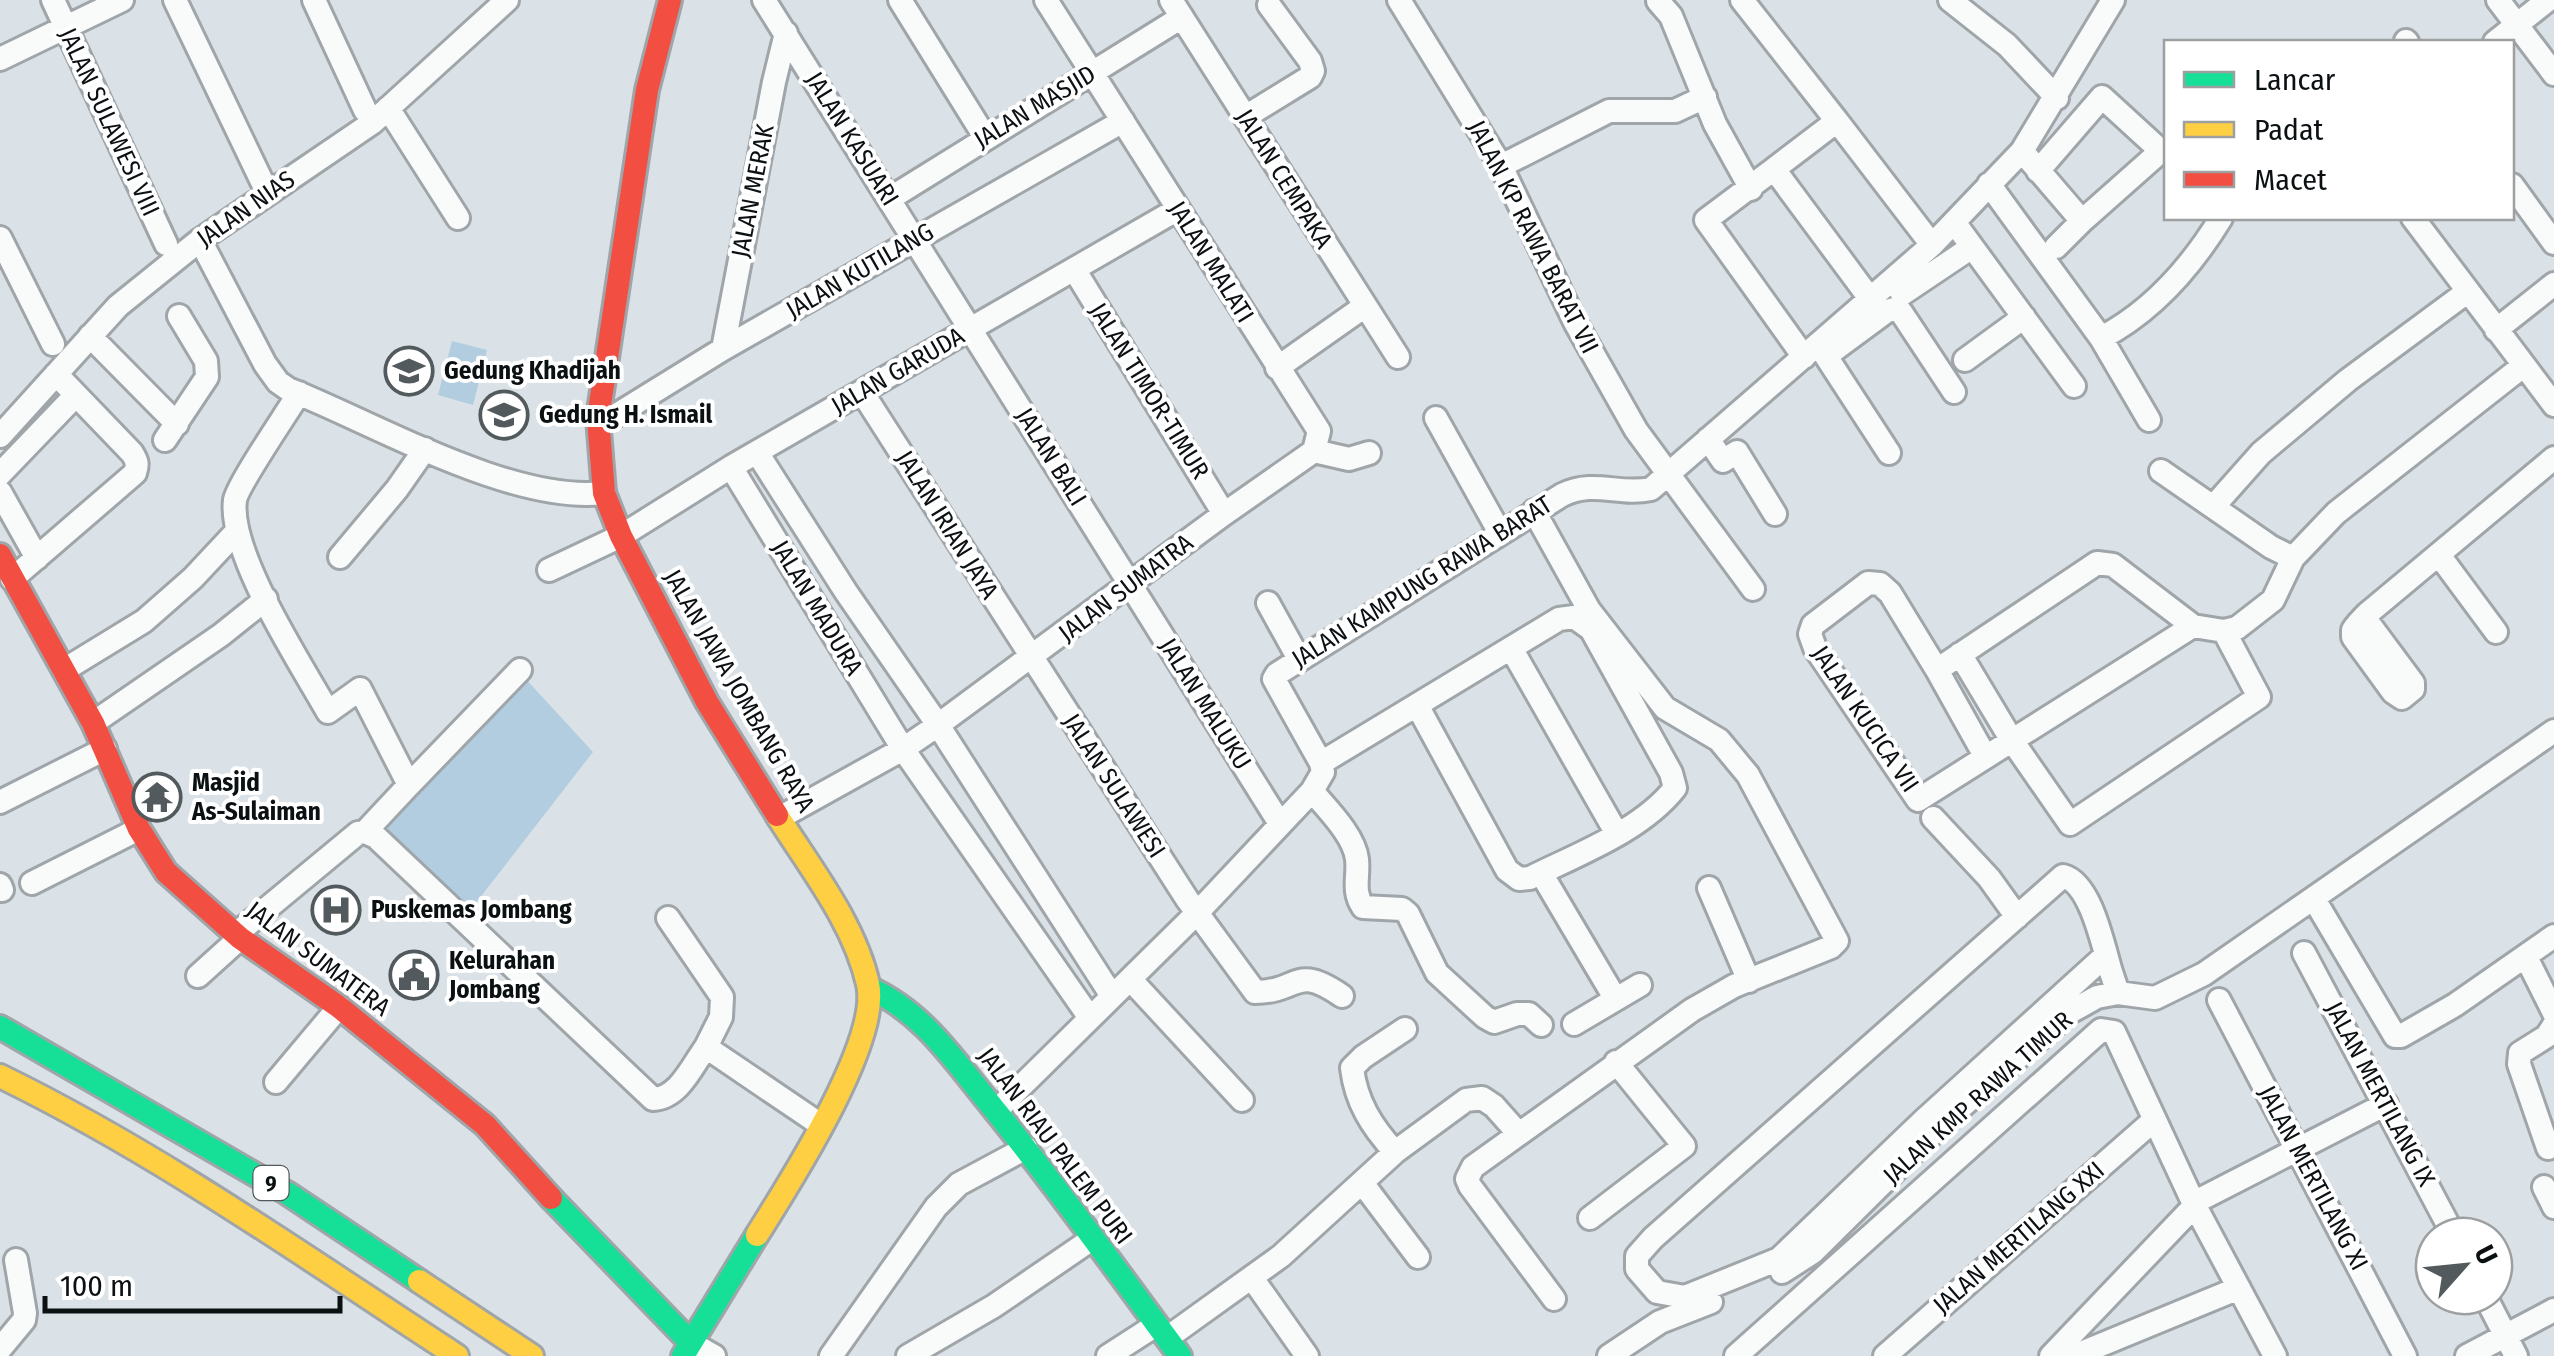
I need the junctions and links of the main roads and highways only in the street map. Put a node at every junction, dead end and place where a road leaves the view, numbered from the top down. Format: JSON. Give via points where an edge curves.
{"nodes":[{"id":1,"x":670,"y":0,"type":"edge"},
{"id":2,"x":0,"y":555,"type":"edge"},
{"id":3,"x":869,"y":988,"type":"junction"},
{"id":4,"x":0,"y":1027,"type":"edge"},
{"id":5,"x":0,"y":1076,"type":"edge"},
{"id":6,"x":118,"y":1166,"type":"dead end"},
{"id":7,"x":355,"y":1292,"type":"junction"},
{"id":8,"x":1166,"y":1337,"type":"edge"},
{"id":9,"x":687,"y":1350,"type":"edge"},
{"id":10,"x":458,"y":1356,"type":"edge"},
{"id":11,"x":532,"y":1356,"type":"edge"}],
"edges":[{"from":1,"to":3,"type":"main road","name":"JALAN JAWA JOMBANG RAYA","via":[[646,90],[598,418],[604,493],[708,702],[848,929]]},
{"from":2,"to":9,"type":"main road","name":"JALAN SUMATERA","via":[[166,872],[238,936],[339,1007],[484,1125]]},
{"from":3,"to":8,"type":"main road","name":"JALAN RIAU PALEM PURI","via":[[922,1021]]},
{"from":3,"to":9,"type":"main road","name":"JALAN JAWA JOMBANG RAYA","via":[[862,1040],[822,1125]]},
{"from":4,"to":11,"type":"main road","number":"9","via":[[287,1193]]},
{"from":5,"to":7,"type":"main road","number":"9","via":[[216,1200]]},
{"from":6,"to":7,"type":"main road"},
{"from":7,"to":10,"type":"main road","number":"9"}]}
